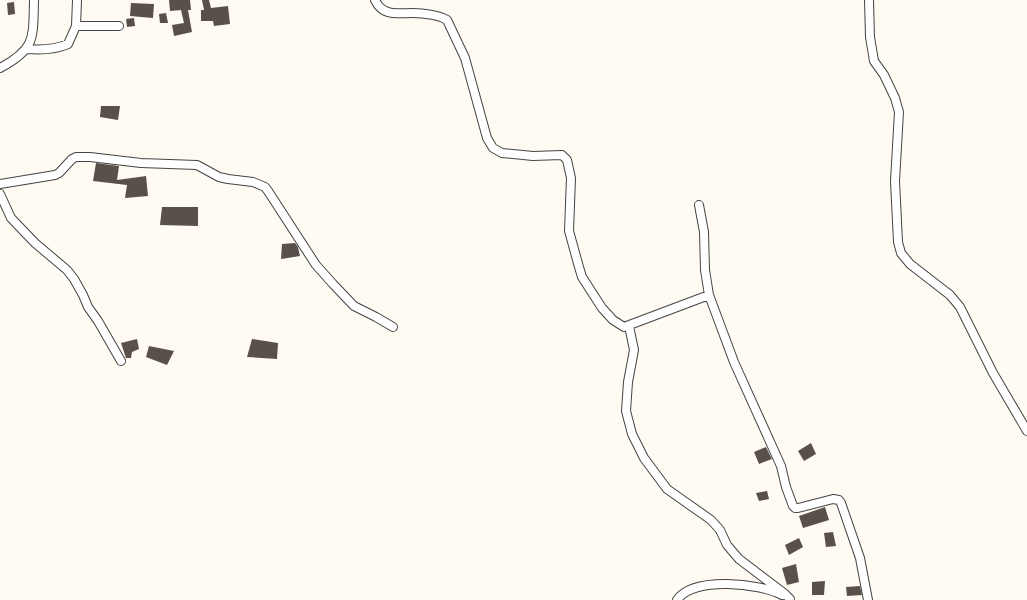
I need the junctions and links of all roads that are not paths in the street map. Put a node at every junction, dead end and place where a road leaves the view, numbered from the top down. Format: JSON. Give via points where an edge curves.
{"nodes":[{"id":1,"x":34,"y":0,"type":"edge"},
{"id":2,"x":77,"y":0,"type":"edge"},
{"id":3,"x":375,"y":0,"type":"edge"},
{"id":4,"x":869,"y":0,"type":"edge"},
{"id":5,"x":76,"y":26,"type":"junction"},
{"id":6,"x":119,"y":26,"type":"dead end"},
{"id":7,"x":27,"y":49,"type":"junction"},
{"id":8,"x":0,"y":68,"type":"edge"},
{"id":9,"x":0,"y":184,"type":"edge"},
{"id":10,"x":0,"y":194,"type":"edge"},
{"id":11,"x":699,"y":205,"type":"dead end"},
{"id":12,"x":709,"y":295,"type":"junction"},
{"id":13,"x":629,"y":326,"type":"junction"},
{"id":14,"x":394,"y":327,"type":"dead end"},
{"id":15,"x":121,"y":361,"type":"dead end"},
{"id":16,"x":1027,"y":432,"type":"edge"},
{"id":17,"x":791,"y":599,"type":"edge"},
{"id":18,"x":677,"y":600,"type":"edge"},
{"id":19,"x":868,"y":600,"type":"edge"}],
"edges":[{"from":1,"to":7,"type":"street","via":[[33,32]]},
{"from":2,"to":5,"type":"street"},
{"from":3,"to":13,"type":"street","via":[[388,13],[414,13],[447,20],[465,58],[487,138],[493,148],[502,153],[562,155],[567,160],[571,178],[569,231],[582,277],[613,320],[624,327]]},
{"from":4,"to":16,"type":"street","via":[[870,37],[874,61],[884,75],[899,112],[895,181],[898,242],[901,253],[910,264],[950,295],[960,307],[993,373]]},
{"from":5,"to":6,"type":"street"},
{"from":5,"to":7,"type":"street","via":[[71,40],[62,47]]},
{"from":7,"to":8,"type":"street"},
{"from":9,"to":14,"type":"street","via":[[55,175],[72,159],[90,157],[141,163],[197,165],[219,177],[262,185],[316,265],[333,284],[354,306]]},
{"from":10,"to":15,"type":"street","via":[[11,218],[74,279],[88,308]]},
{"from":11,"to":12,"type":"street"},
{"from":12,"to":13,"type":"street"},
{"from":12,"to":19,"type":"street","via":[[734,362],[781,466],[793,506],[798,508],[833,499],[839,500],[856,544]]},
{"from":13,"to":17,"type":"street","via":[[634,350],[626,411],[632,434],[644,458],[667,489],[711,520],[739,559]]},
{"from":17,"to":18,"type":"street","via":[[753,586],[712,585],[693,588]]}]}
